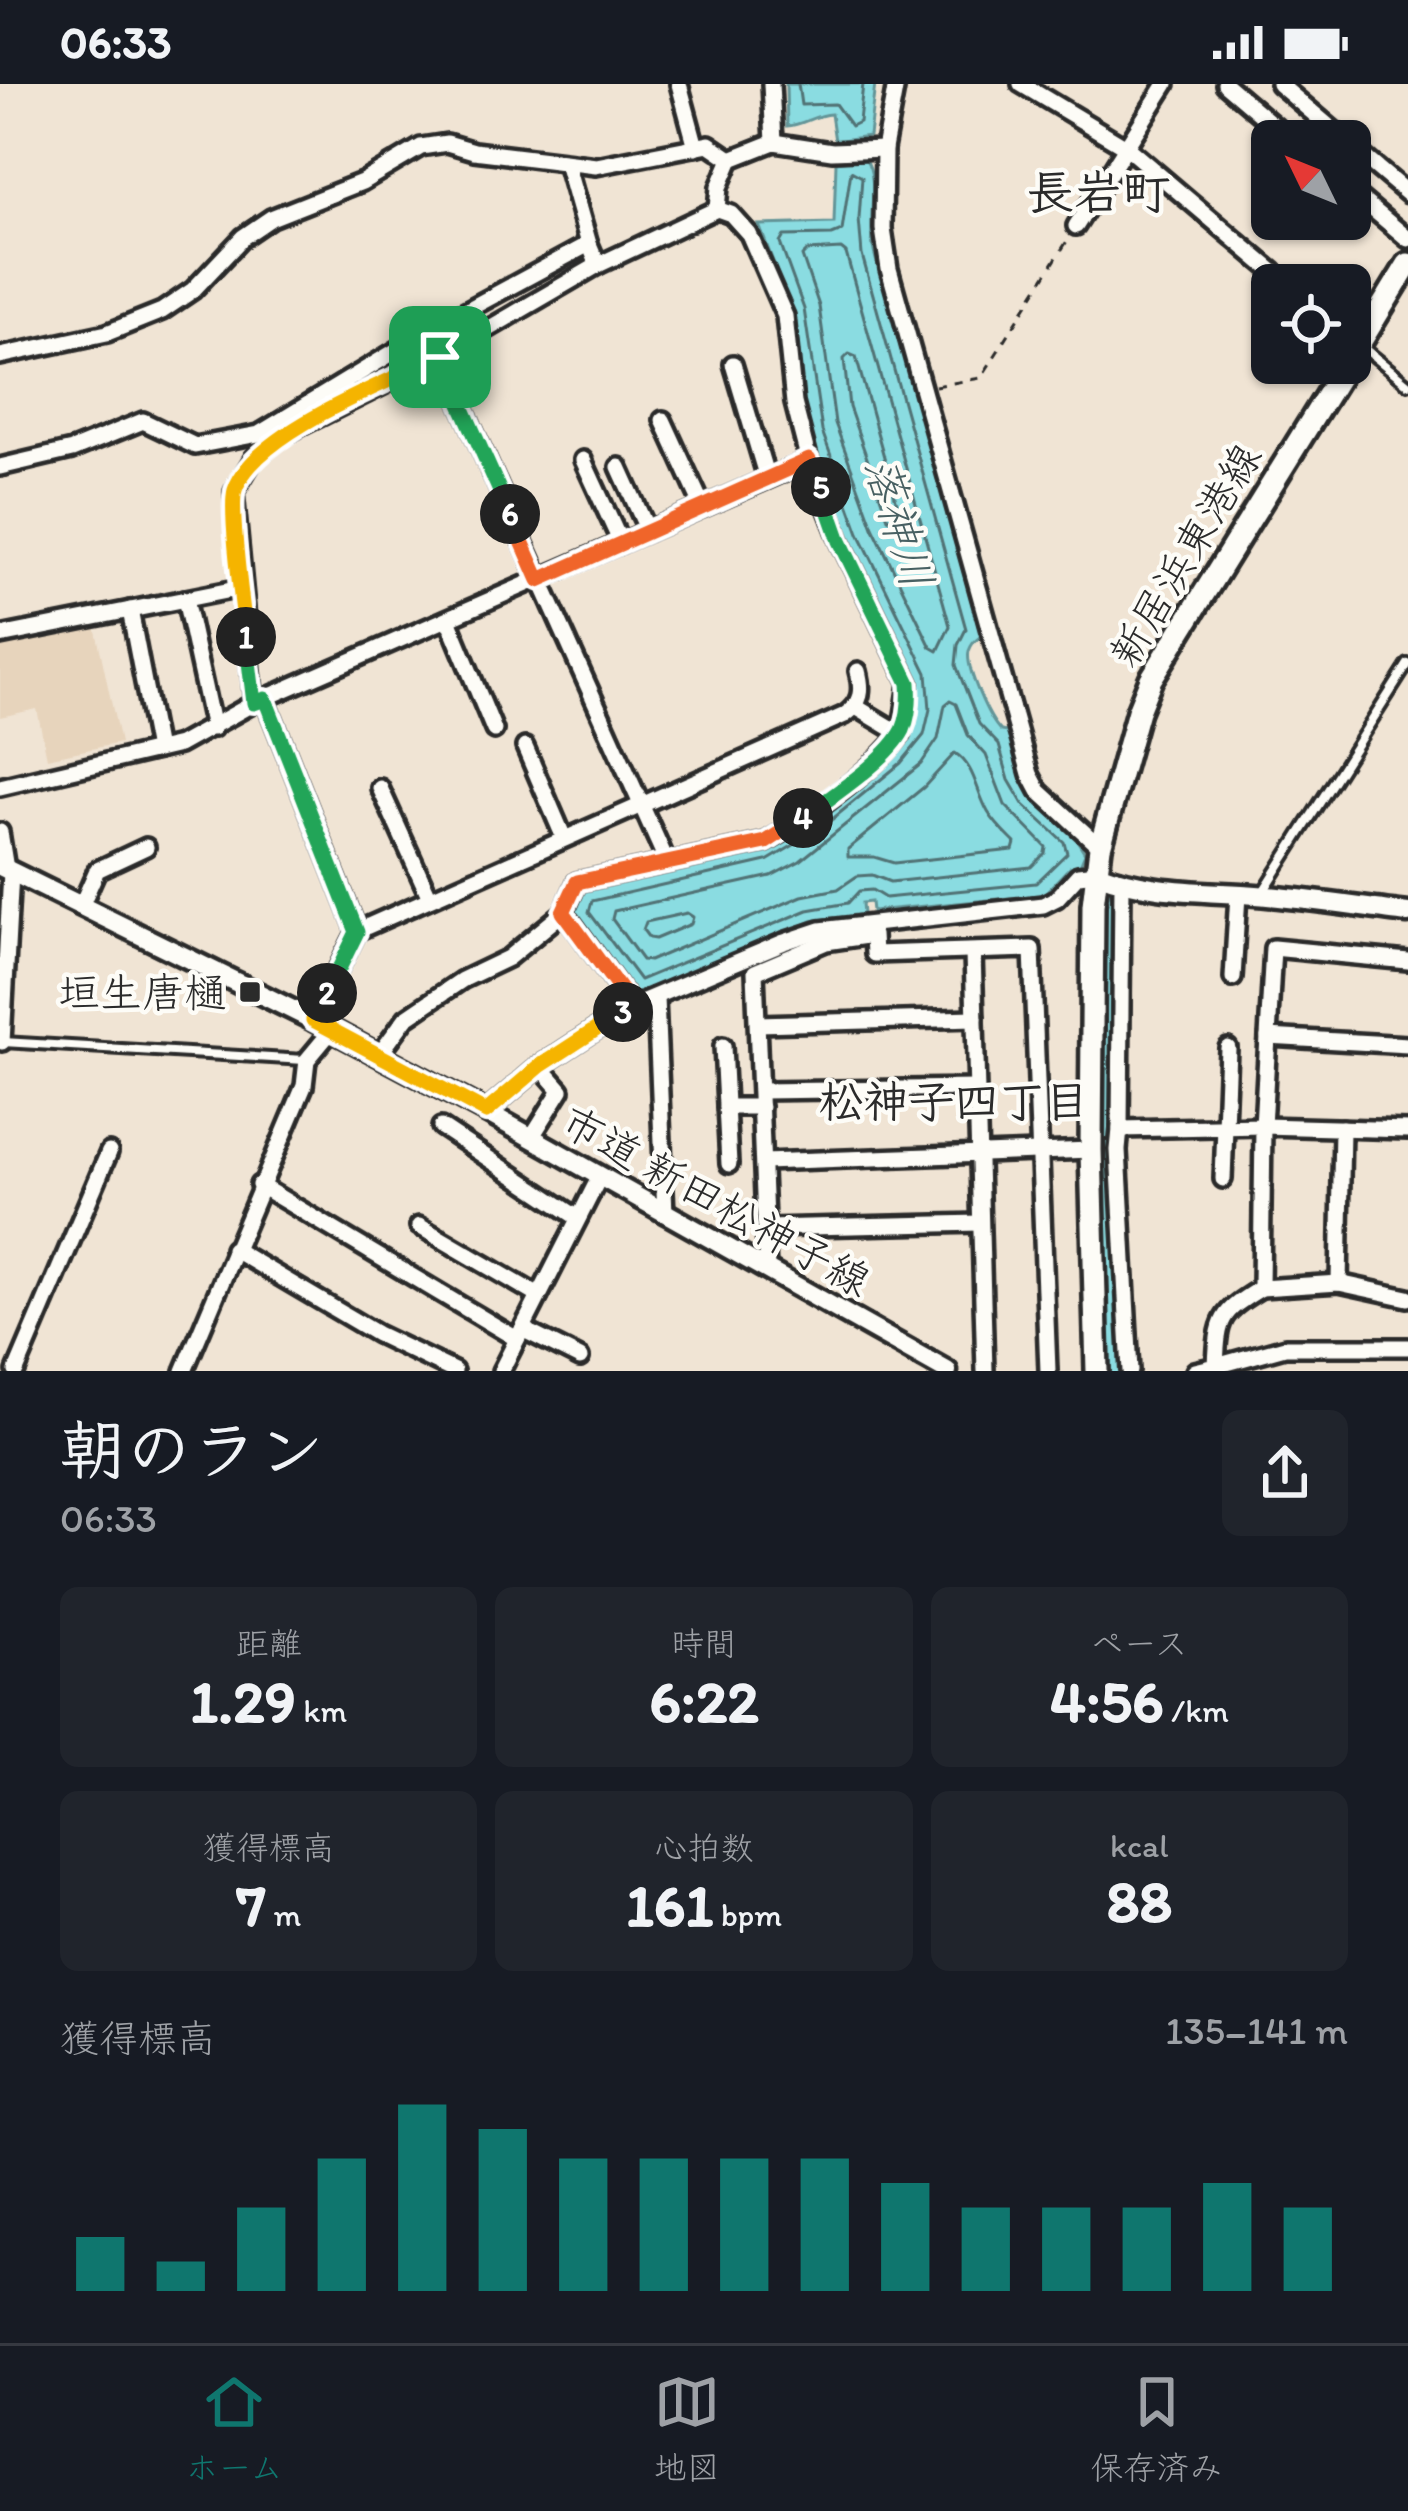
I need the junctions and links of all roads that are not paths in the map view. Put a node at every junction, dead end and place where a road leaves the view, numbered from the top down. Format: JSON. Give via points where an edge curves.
{"nodes":[{"id":1,"x":679,"y":84,"type":"edge"},
{"id":2,"x":772,"y":84,"type":"edge"},
{"id":3,"x":896,"y":84,"type":"edge"},
{"id":4,"x":1022,"y":84,"type":"edge"},
{"id":5,"x":1166,"y":84,"type":"edge"},
{"id":6,"x":1225,"y":84,"type":"edge"},
{"id":7,"x":1279,"y":84,"type":"edge"},
{"id":8,"x":1267,"y":120,"type":"edge"},
{"id":9,"x":1321,"y":120,"type":"edge"},
{"id":10,"x":774,"y":142,"type":"junction"},
{"id":11,"x":696,"y":147,"type":"junction"},
{"id":12,"x":1126,"y":147,"type":"junction"},
{"id":13,"x":876,"y":148,"type":"junction"},
{"id":14,"x":731,"y":158,"type":"junction"},
{"id":15,"x":1371,"y":163,"type":"edge"},
{"id":16,"x":566,"y":164,"type":"junction"},
{"id":17,"x":1408,"y":194,"type":"edge"},
{"id":18,"x":1371,"y":207,"type":"edge"},
{"id":19,"x":717,"y":208,"type":"junction"},
{"id":20,"x":1076,"y":226,"type":"road end"},
{"id":21,"x":1408,"y":238,"type":"edge"},
{"id":22,"x":589,"y":244,"type":"junction"},
{"id":23,"x":1264,"y":264,"type":"edge"},
{"id":24,"x":1408,"y":264,"type":"edge"},
{"id":25,"x":598,"y":265,"type":"junction"},
{"id":26,"x":1371,"y":321,"type":"edge"},
{"id":27,"x":0,"y":356,"type":"edge"},
{"id":28,"x":440,"y":357,"type":"junction"},
{"id":29,"x":1371,"y":362,"type":"edge"},
{"id":30,"x":734,"y":364,"type":"dead end"},
{"id":31,"x":1331,"y":384,"type":"edge"},
{"id":32,"x":1408,"y":384,"type":"edge"},
{"id":33,"x":663,"y":420,"type":"dead end"},
{"id":34,"x":583,"y":460,"type":"dead end"},
{"id":35,"x":809,"y":460,"type":"junction"},
{"id":36,"x":0,"y":466,"type":"edge"},
{"id":37,"x":619,"y":467,"type":"dead end"},
{"id":38,"x":767,"y":478,"type":"junction"},
{"id":39,"x":703,"y":507,"type":"junction"},
{"id":40,"x":648,"y":531,"type":"junction"},
{"id":41,"x":621,"y":544,"type":"junction"},
{"id":42,"x":539,"y":580,"type":"junction"},
{"id":43,"x":241,"y":588,"type":"junction"},
{"id":44,"x":185,"y":599,"type":"junction"},
{"id":45,"x":130,"y":610,"type":"junction"},
{"id":46,"x":448,"y":620,"type":"junction"},
{"id":47,"x":0,"y":636,"type":"edge"},
{"id":48,"x":1408,"y":664,"type":"edge"},
{"id":49,"x":858,"y":671,"type":"dead end"},
{"id":50,"x":260,"y":701,"type":"junction"},
{"id":51,"x":856,"y":707,"type":"junction"},
{"id":52,"x":213,"y":728,"type":"junction"},
{"id":53,"x":494,"y":730,"type":"dead end"},
{"id":54,"x":901,"y":734,"type":"junction"},
{"id":55,"x":525,"y":747,"type":"dead end"},
{"id":56,"x":157,"y":750,"type":"junction"},
{"id":57,"x":0,"y":787,"type":"edge"},
{"id":58,"x":380,"y":788,"type":"dead end"},
{"id":59,"x":639,"y":805,"type":"junction"},
{"id":60,"x":0,"y":832,"type":"edge"},
{"id":61,"x":564,"y":838,"type":"junction"},
{"id":62,"x":146,"y":847,"type":"dead end"},
{"id":63,"x":1100,"y":847,"type":"junction"},
{"id":64,"x":667,"y":862,"type":"junction"},
{"id":65,"x":6,"y":869,"type":"edge"},
{"id":66,"x":1097,"y":873,"type":"junction"},
{"id":67,"x":1122,"y":882,"type":"junction"},
{"id":68,"x":1238,"y":894,"type":"junction"},
{"id":69,"x":1261,"y":896,"type":"junction"},
{"id":70,"x":430,"y":898,"type":"junction"},
{"id":71,"x":81,"y":906,"type":"junction"},
{"id":72,"x":563,"y":912,"type":"junction"},
{"id":73,"x":1408,"y":913,"type":"edge"},
{"id":74,"x":357,"y":932,"type":"junction"},
{"id":75,"x":973,"y":953,"type":"junction"},
{"id":76,"x":1408,"y":961,"type":"edge"},
{"id":77,"x":1234,"y":978,"type":"dead end"},
{"id":78,"x":656,"y":998,"type":"junction"},
{"id":79,"x":632,"y":1006,"type":"junction"},
{"id":80,"x":975,"y":1018,"type":"junction"},
{"id":81,"x":313,"y":1020,"type":"junction"},
{"id":82,"x":758,"y":1024,"type":"junction"},
{"id":83,"x":332,"y":1030,"type":"junction"},
{"id":84,"x":1268,"y":1037,"type":"junction"},
{"id":85,"x":1,"y":1043,"type":"edge"},
{"id":86,"x":1408,"y":1045,"type":"edge"},
{"id":87,"x":723,"y":1046,"type":"dead end"},
{"id":88,"x":1228,"y":1048,"type":"dead end"},
{"id":89,"x":379,"y":1055,"type":"junction"},
{"id":90,"x":307,"y":1060,"type":"junction"},
{"id":91,"x":540,"y":1066,"type":"junction"},
{"id":92,"x":976,"y":1088,"type":"junction"},
{"id":93,"x":761,"y":1099,"type":"junction"},
{"id":94,"x":726,"y":1107,"type":"junction"},
{"id":95,"x":486,"y":1112,"type":"junction"},
{"id":96,"x":1263,"y":1126,"type":"junction"},
{"id":97,"x":441,"y":1127,"type":"dead end"},
{"id":98,"x":1224,"y":1127,"type":"junction"},
{"id":99,"x":1342,"y":1128,"type":"junction"},
{"id":100,"x":1120,"y":1129,"type":"junction"},
{"id":101,"x":1408,"y":1130,"type":"edge"},
{"id":102,"x":531,"y":1138,"type":"junction"},
{"id":103,"x":1091,"y":1150,"type":"junction"},
{"id":104,"x":109,"y":1152,"type":"dead end"},
{"id":105,"x":1040,"y":1152,"type":"junction"},
{"id":106,"x":978,"y":1155,"type":"junction"},
{"id":107,"x":764,"y":1162,"type":"junction"},
{"id":108,"x":729,"y":1164,"type":"dead end"},
{"id":109,"x":598,"y":1178,"type":"junction"},
{"id":110,"x":1223,"y":1179,"type":"dead end"},
{"id":111,"x":260,"y":1185,"type":"junction"},
{"id":112,"x":665,"y":1214,"type":"junction"},
{"id":113,"x":578,"y":1218,"type":"junction"},
{"id":114,"x":980,"y":1222,"type":"junction"},
{"id":115,"x":419,"y":1226,"type":"dead end"},
{"id":116,"x":766,"y":1228,"type":"junction"},
{"id":117,"x":233,"y":1249,"type":"junction"},
{"id":118,"x":767,"y":1270,"type":"junction"},
{"id":119,"x":1339,"y":1282,"type":"junction"},
{"id":120,"x":1261,"y":1288,"type":"junction"},
{"id":121,"x":538,"y":1296,"type":"junction"},
{"id":122,"x":1408,"y":1298,"type":"edge"},
{"id":123,"x":519,"y":1334,"type":"junction"},
{"id":124,"x":1408,"y":1347,"type":"edge"},
{"id":125,"x":580,"y":1358,"type":"dead end"},
{"id":126,"x":1216,"y":1366,"type":"junction"},
{"id":127,"x":16,"y":1371,"type":"edge"},
{"id":128,"x":184,"y":1371,"type":"edge"},
{"id":129,"x":454,"y":1371,"type":"edge"},
{"id":130,"x":501,"y":1371,"type":"edge"},
{"id":131,"x":947,"y":1371,"type":"edge"},
{"id":132,"x":985,"y":1371,"type":"edge"},
{"id":133,"x":1048,"y":1371,"type":"edge"},
{"id":134,"x":1097,"y":1371,"type":"edge"},
{"id":135,"x":1130,"y":1371,"type":"edge"},
{"id":136,"x":1195,"y":1371,"type":"edge"}],
"edges":[{"from":1,"to":11,"type":"street"},
{"from":2,"to":10,"type":"street"},
{"from":3,"to":13,"type":"street"},
{"from":4,"to":12,"type":"street"},
{"from":5,"to":12,"type":"street"},
{"from":6,"to":8,"type":"street"},
{"from":7,"to":9,"type":"street"},
{"from":10,"to":13,"type":"street","via":[[832,152]]},
{"from":10,"to":14,"type":"street"},
{"from":11,"to":14,"type":"street","via":[[709,144]]},
{"from":11,"to":16,"type":"street","via":[[619,164]]},
{"from":12,"to":20,"type":"street"},
{"from":12,"to":23,"type":"street"},
{"from":13,"to":63,"type":"street","via":[[889,269],[1030,773]]},
{"from":14,"to":19,"type":"street"},
{"from":15,"to":17,"type":"street"},
{"from":16,"to":22,"type":"street"},
{"from":16,"to":27,"type":"street","via":[[447,143],[421,147],[362,182],[271,218],[162,311],[107,334]]},
{"from":18,"to":21,"type":"street"},
{"from":19,"to":25,"type":"street"},
{"from":19,"to":35,"type":"street","via":[[749,234],[784,316]]},
{"from":22,"to":25,"type":"street"},
{"from":22,"to":36,"type":"street","via":[[260,434],[195,446],[143,421]]},
{"from":24,"to":26,"type":"main road","name":"新居浜東港線"},
{"from":25,"to":28,"type":"street"},
{"from":28,"to":42,"type":"street"},
{"from":28,"to":43,"type":"street","via":[[281,436],[254,458],[234,492]]},
{"from":29,"to":32,"type":"lane"},
{"from":30,"to":38,"type":"street"},
{"from":31,"to":63,"type":"main road","name":"新居浜東港線","via":[[1151,679]]},
{"from":33,"to":39,"type":"street"},
{"from":34,"to":41,"type":"street"},
{"from":35,"to":38,"type":"street"},
{"from":35,"to":54,"type":"street","via":[[909,683]]},
{"from":37,"to":40,"type":"street"},
{"from":38,"to":39,"type":"street"},
{"from":39,"to":40,"type":"street"},
{"from":40,"to":41,"type":"street"},
{"from":41,"to":42,"type":"street"},
{"from":42,"to":46,"type":"street"},
{"from":42,"to":59,"type":"street"},
{"from":43,"to":44,"type":"street"},
{"from":43,"to":50,"type":"street"},
{"from":44,"to":45,"type":"street"},
{"from":44,"to":52,"type":"street"},
{"from":45,"to":47,"type":"street"},
{"from":45,"to":56,"type":"street"},
{"from":46,"to":50,"type":"street"},
{"from":46,"to":53,"type":"street"},
{"from":48,"to":69,"type":"lane"},
{"from":49,"to":51,"type":"street"},
{"from":50,"to":52,"type":"street"},
{"from":50,"to":74,"type":"street"},
{"from":51,"to":54,"type":"street"},
{"from":51,"to":59,"type":"street"},
{"from":52,"to":56,"type":"street"},
{"from":54,"to":64,"type":"street","via":[[766,842]]},
{"from":55,"to":61,"type":"street"},
{"from":56,"to":57,"type":"street"},
{"from":58,"to":70,"type":"street"},
{"from":59,"to":61,"type":"street"},
{"from":59,"to":64,"type":"street"},
{"from":60,"to":65,"type":"street"},
{"from":61,"to":70,"type":"street"},
{"from":62,"to":71,"type":"street","via":[[97,870]]},
{"from":63,"to":66,"type":"main road","name":"新居浜東港線"},
{"from":64,"to":72,"type":"street","via":[[577,882]]},
{"from":65,"to":71,"type":"street","name":"市道 新田松神子線"},
{"from":65,"to":85,"type":"street"},
{"from":66,"to":67,"type":"street"},
{"from":66,"to":78,"type":"street","via":[[1078,875],[1042,904],[820,929]]},
{"from":66,"to":103,"type":"main road","name":"新居浜東港線"},
{"from":67,"to":68,"type":"street"},
{"from":67,"to":100,"type":"street"},
{"from":68,"to":69,"type":"street"},
{"from":68,"to":77,"type":"street"},
{"from":69,"to":73,"type":"street"},
{"from":70,"to":74,"type":"street"},
{"from":71,"to":81,"type":"street","name":"市道 新田松神子線"},
{"from":72,"to":79,"type":"street"},
{"from":72,"to":89,"type":"street","via":[[508,958],[406,1018]]},
{"from":74,"to":81,"type":"street"},
{"from":75,"to":80,"type":"street"},
{"from":75,"to":82,"type":"street","via":[[874,954],[873,935],[826,942],[755,972]]},
{"from":75,"to":105,"type":"street","via":[[1032,949]]},
{"from":76,"to":84,"type":"street","via":[[1273,949]]},
{"from":78,"to":79,"type":"street"},
{"from":78,"to":112,"type":"street"},
{"from":79,"to":91,"type":"street"},
{"from":80,"to":82,"type":"street"},
{"from":80,"to":92,"type":"street"},
{"from":81,"to":83,"type":"street","name":"市道 新田松神子線"},
{"from":82,"to":93,"type":"street"},
{"from":83,"to":89,"type":"street","name":"市道 新田松神子線"},
{"from":83,"to":90,"type":"street"},
{"from":84,"to":86,"type":"street"},
{"from":84,"to":96,"type":"street"},
{"from":85,"to":90,"type":"lane"},
{"from":87,"to":94,"type":"street"},
{"from":88,"to":98,"type":"street"},
{"from":89,"to":95,"type":"street","name":"市道 新田松神子線"},
{"from":90,"to":111,"type":"street","via":[[304,1086]]},
{"from":91,"to":95,"type":"street"},
{"from":91,"to":102,"type":"street","via":[[562,1090]]},
{"from":92,"to":93,"type":"street"},
{"from":92,"to":106,"type":"street"},
{"from":93,"to":94,"type":"street"},
{"from":93,"to":107,"type":"street"},
{"from":94,"to":108,"type":"street"},
{"from":95,"to":102,"type":"street","name":"市道 新田松神子線"},
{"from":96,"to":98,"type":"street"},
{"from":96,"to":99,"type":"street"},
{"from":96,"to":120,"type":"street"},
{"from":97,"to":113,"type":"street"},
{"from":98,"to":100,"type":"street"},
{"from":98,"to":110,"type":"street"},
{"from":99,"to":101,"type":"street"},
{"from":99,"to":119,"type":"street"},
{"from":100,"to":135,"type":"street"},
{"from":102,"to":109,"type":"street","name":"市道 新田松神子線"},
{"from":103,"to":105,"type":"street"},
{"from":103,"to":134,"type":"main road","name":"新居浜東港線"},
{"from":104,"to":127,"type":"street"},
{"from":105,"to":106,"type":"street"},
{"from":105,"to":133,"type":"street"},
{"from":106,"to":107,"type":"street"},
{"from":106,"to":114,"type":"street"},
{"from":107,"to":116,"type":"street"},
{"from":109,"to":112,"type":"street","name":"市道 新田松神子線"},
{"from":109,"to":113,"type":"street"},
{"from":111,"to":117,"type":"street"},
{"from":111,"to":123,"type":"street"},
{"from":112,"to":118,"type":"street","name":"市道 新田松神子線"},
{"from":113,"to":121,"type":"street"},
{"from":114,"to":116,"type":"street"},
{"from":114,"to":132,"type":"street"},
{"from":115,"to":121,"type":"street"},
{"from":116,"to":118,"type":"street"},
{"from":117,"to":128,"type":"street"},
{"from":117,"to":129,"type":"street"},
{"from":118,"to":131,"type":"street","name":"市道 新田松神子線"},
{"from":119,"to":120,"type":"street"},
{"from":119,"to":122,"type":"street"},
{"from":120,"to":126,"type":"street","via":[[1218,1324]]},
{"from":121,"to":123,"type":"street"},
{"from":123,"to":125,"type":"street"},
{"from":123,"to":130,"type":"street"},
{"from":124,"to":126,"type":"street","via":[[1286,1347]]},
{"from":126,"to":136,"type":"street"}]}
